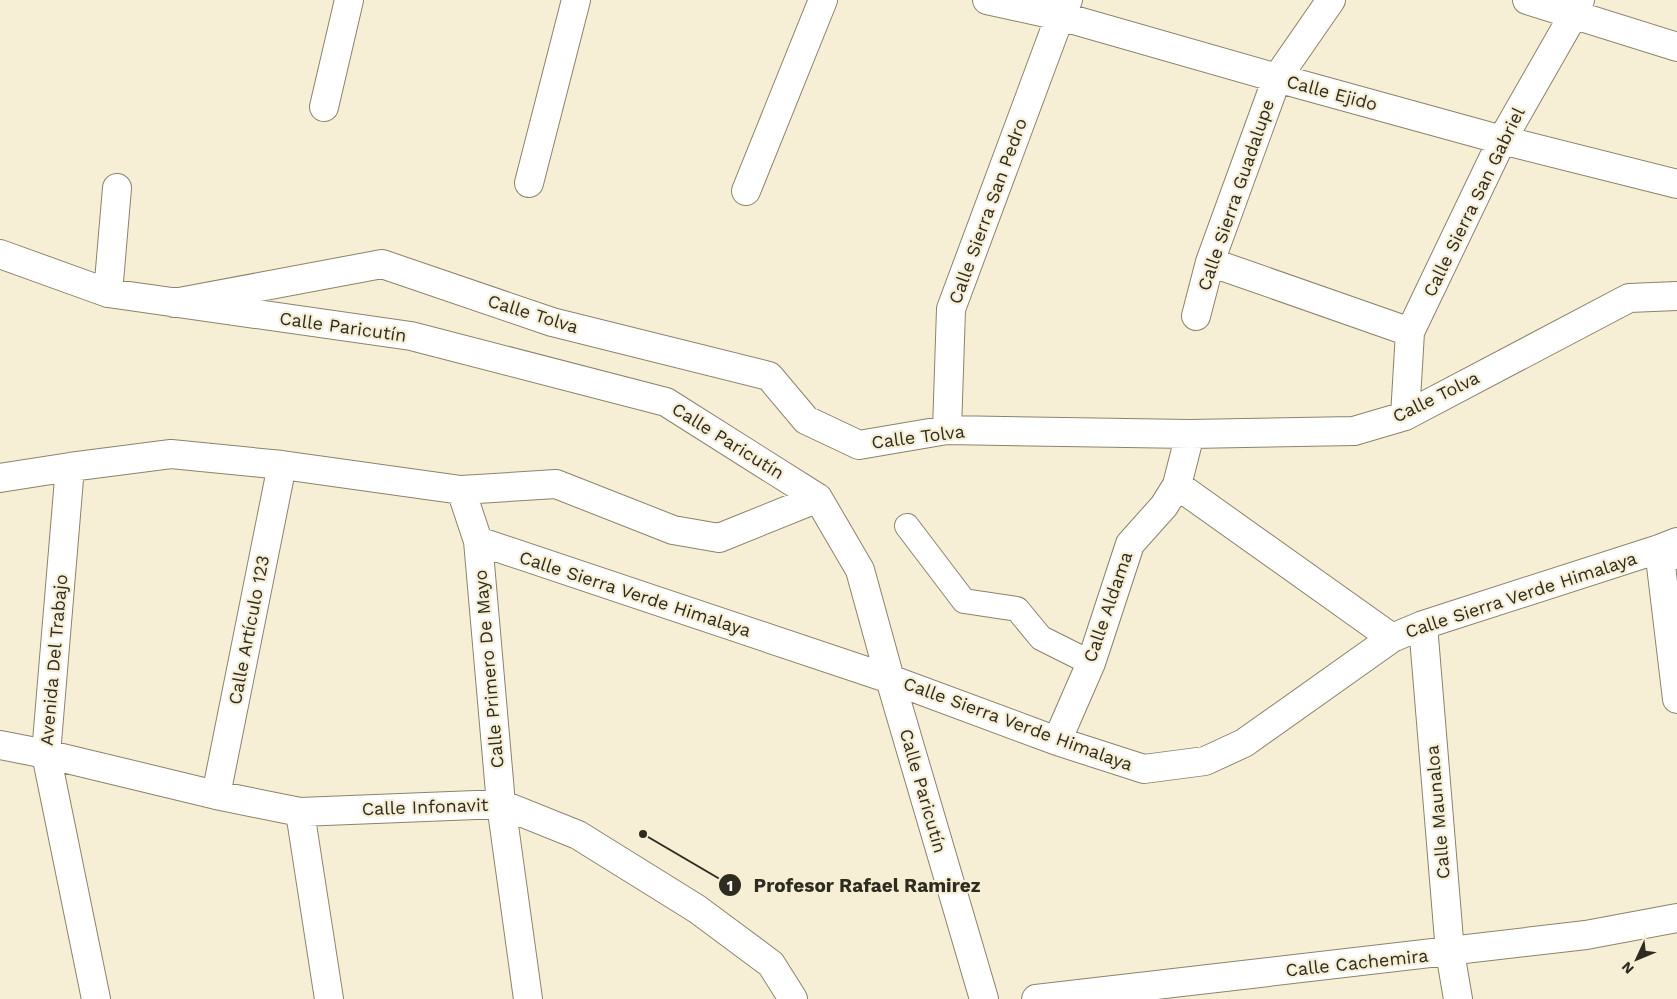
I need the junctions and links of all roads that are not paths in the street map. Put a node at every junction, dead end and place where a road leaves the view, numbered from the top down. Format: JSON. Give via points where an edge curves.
{"nodes":[{"id":1,"x":349,"y":0,"type":"edge"},
{"id":2,"x":576,"y":0,"type":"edge"},
{"id":3,"x":823,"y":0,"type":"edge"},
{"id":4,"x":987,"y":0,"type":"edge"},
{"id":5,"x":1331,"y":0,"type":"edge"},
{"id":6,"x":1526,"y":0,"type":"edge"},
{"id":7,"x":1577,"y":7,"type":"edge"},
{"id":8,"x":1064,"y":8,"type":"edge"},
{"id":9,"x":1677,"y":47,"type":"edge"},
{"id":10,"x":1277,"y":78,"type":"junction"},
{"id":11,"x":324,"y":107,"type":"dead end"},
{"id":12,"x":1502,"y":140,"type":"junction"},
{"id":13,"x":529,"y":183,"type":"dead end"},
{"id":14,"x":1677,"y":184,"type":"edge"},
{"id":15,"x":117,"y":188,"type":"dead end"},
{"id":16,"x":746,"y":191,"type":"dead end"},
{"id":17,"x":0,"y":254,"type":"edge"},
{"id":18,"x":1210,"y":262,"type":"junction"},
{"id":19,"x":108,"y":293,"type":"junction"},
{"id":20,"x":1677,"y":296,"type":"edge"},
{"id":21,"x":174,"y":303,"type":"junction"},
{"id":22,"x":1196,"y":316,"type":"dead end"},
{"id":23,"x":1410,"y":332,"type":"junction"},
{"id":24,"x":1405,"y":416,"type":"junction"},
{"id":25,"x":947,"y":430,"type":"junction"},
{"id":26,"x":1190,"y":434,"type":"junction"},
{"id":27,"x":282,"y":465,"type":"junction"},
{"id":28,"x":70,"y":467,"type":"junction"},
{"id":29,"x":3,"y":472,"type":"edge"},
{"id":30,"x":1177,"y":485,"type":"junction"},
{"id":31,"x":461,"y":490,"type":"junction"},
{"id":32,"x":818,"y":498,"type":"junction"},
{"id":33,"x":908,"y":526,"type":"dead end"},
{"id":34,"x":478,"y":541,"type":"junction"},
{"id":35,"x":1671,"y":549,"type":"edge"},
{"id":36,"x":1423,"y":625,"type":"junction"},
{"id":37,"x":1392,"y":638,"type":"junction"},
{"id":38,"x":1090,"y":663,"type":"junction"},
{"id":39,"x":890,"y":679,"type":"junction"},
{"id":40,"x":1677,"y":699,"type":"edge"},
{"id":41,"x":1056,"y":741,"type":"junction"},
{"id":42,"x":0,"y":745,"type":"edge"},
{"id":43,"x":46,"y":754,"type":"junction"},
{"id":44,"x":216,"y":795,"type":"junction"},
{"id":45,"x":501,"y":804,"type":"junction"},
{"id":46,"x":300,"y":812,"type":"junction"},
{"id":47,"x":1677,"y":918,"type":"edge"},
{"id":48,"x":1450,"y":952,"type":"junction"},
{"id":49,"x":96,"y":999,"type":"edge"},
{"id":50,"x":329,"y":999,"type":"edge"},
{"id":51,"x":528,"y":999,"type":"edge"},
{"id":52,"x":793,"y":999,"type":"edge"},
{"id":53,"x":984,"y":999,"type":"edge"},
{"id":54,"x":1036,"y":999,"type":"edge"},
{"id":55,"x":1458,"y":999,"type":"edge"}],
"edges":[{"from":1,"to":11,"type":"street"},
{"from":2,"to":13,"type":"street"},
{"from":3,"to":16,"type":"street"},
{"from":4,"to":8,"type":"street","name":"Calle Ejido"},
{"from":5,"to":10,"type":"street","name":"Calle Sierra Guadalupe"},
{"from":6,"to":7,"type":"street"},
{"from":7,"to":9,"type":"street"},
{"from":7,"to":12,"type":"street","name":"Calle Sierra San Gabriel"},
{"from":8,"to":10,"type":"street","name":"Calle Ejido"},
{"from":8,"to":25,"type":"street","name":"Calle Sierra San Pedro","via":[[951,309]]},
{"from":10,"to":12,"type":"street","name":"Calle Ejido"},
{"from":10,"to":18,"type":"street","name":"Calle Sierra Guadalupe"},
{"from":12,"to":14,"type":"street","name":"Calle Ejido"},
{"from":12,"to":23,"type":"street","name":"Calle Sierra San Gabriel"},
{"from":15,"to":19,"type":"street"},
{"from":17,"to":19,"type":"street","name":"Calle Paricutín"},
{"from":18,"to":22,"type":"street","name":"Calle Sierra Guadalupe"},
{"from":18,"to":23,"type":"street"},
{"from":19,"to":21,"type":"street","name":"Calle Paricutín"},
{"from":20,"to":24,"type":"street","name":"Calle Tolva","via":[[1629,298]]},
{"from":21,"to":25,"type":"street","name":"Calle Tolva","via":[[382,264],[552,322],[769,376],[806,420],[859,445]]},
{"from":21,"to":32,"type":"street","name":"Calle Paricutín","via":[[411,336],[666,402]]},
{"from":23,"to":24,"type":"street","name":"Calle Sierra San Gabriel"},
{"from":24,"to":26,"type":"street","name":"Calle Tolva","via":[[1354,431]]},
{"from":25,"to":26,"type":"street","name":"Calle Tolva"},
{"from":26,"to":30,"type":"street"},
{"from":27,"to":28,"type":"street","via":[[171,454]]},
{"from":27,"to":31,"type":"street"},
{"from":27,"to":44,"type":"street","name":"Calle Artículo 123"},
{"from":28,"to":29,"type":"street"},
{"from":28,"to":43,"type":"street","name":"Avenida Del Trabajo"},
{"from":30,"to":37,"type":"street"},
{"from":30,"to":38,"type":"street","name":"Calle Aldama","via":[[1164,506],[1130,544]]},
{"from":31,"to":32,"type":"street","via":[[556,484],[673,530],[719,538]]},
{"from":31,"to":34,"type":"street","name":"Calle Primero De Mayo"},
{"from":32,"to":39,"type":"street","name":"Calle Paricutín","via":[[860,570]]},
{"from":33,"to":38,"type":"street","via":[[964,601],[1017,609],[1041,638]]},
{"from":34,"to":39,"type":"street","name":"Calle Sierra Verde Himalaya"},
{"from":34,"to":45,"type":"street","name":"Calle Primero De Mayo"},
{"from":35,"to":36,"type":"street","name":"Calle Sierra Verde Himalaya"},
{"from":35,"to":40,"type":"street"},
{"from":36,"to":37,"type":"street","name":"Calle Sierra Verde Himalaya"},
{"from":36,"to":48,"type":"street","name":"Calle Maunaloa"},
{"from":37,"to":41,"type":"street","name":"Calle Sierra Verde Himalaya","via":[[1244,743],[1205,761],[1144,769]]},
{"from":38,"to":41,"type":"street","name":"Calle Aldama"},
{"from":39,"to":41,"type":"street","name":"Calle Sierra Verde Himalaya"},
{"from":39,"to":53,"type":"street","name":"Calle Paricutín"},
{"from":42,"to":43,"type":"street","name":"Calle Infonavit"},
{"from":43,"to":44,"type":"street","name":"Calle Infonavit"},
{"from":43,"to":49,"type":"street","name":"Avenida Del Trabajo"},
{"from":44,"to":46,"type":"street","name":"Calle Infonavit"},
{"from":45,"to":46,"type":"street","name":"Calle Infonavit"},
{"from":45,"to":51,"type":"street","name":"Calle Primero De Mayo"},
{"from":45,"to":52,"type":"street","name":"Calle Infonavit","via":[[578,835],[697,909],[771,964]]},
{"from":46,"to":50,"type":"street"},
{"from":47,"to":48,"type":"street","name":"Calle Cachemira","via":[[1586,935]]},
{"from":48,"to":54,"type":"street","name":"Calle Cachemira"},
{"from":48,"to":55,"type":"street","name":"Calle Maunaloa"}]}
